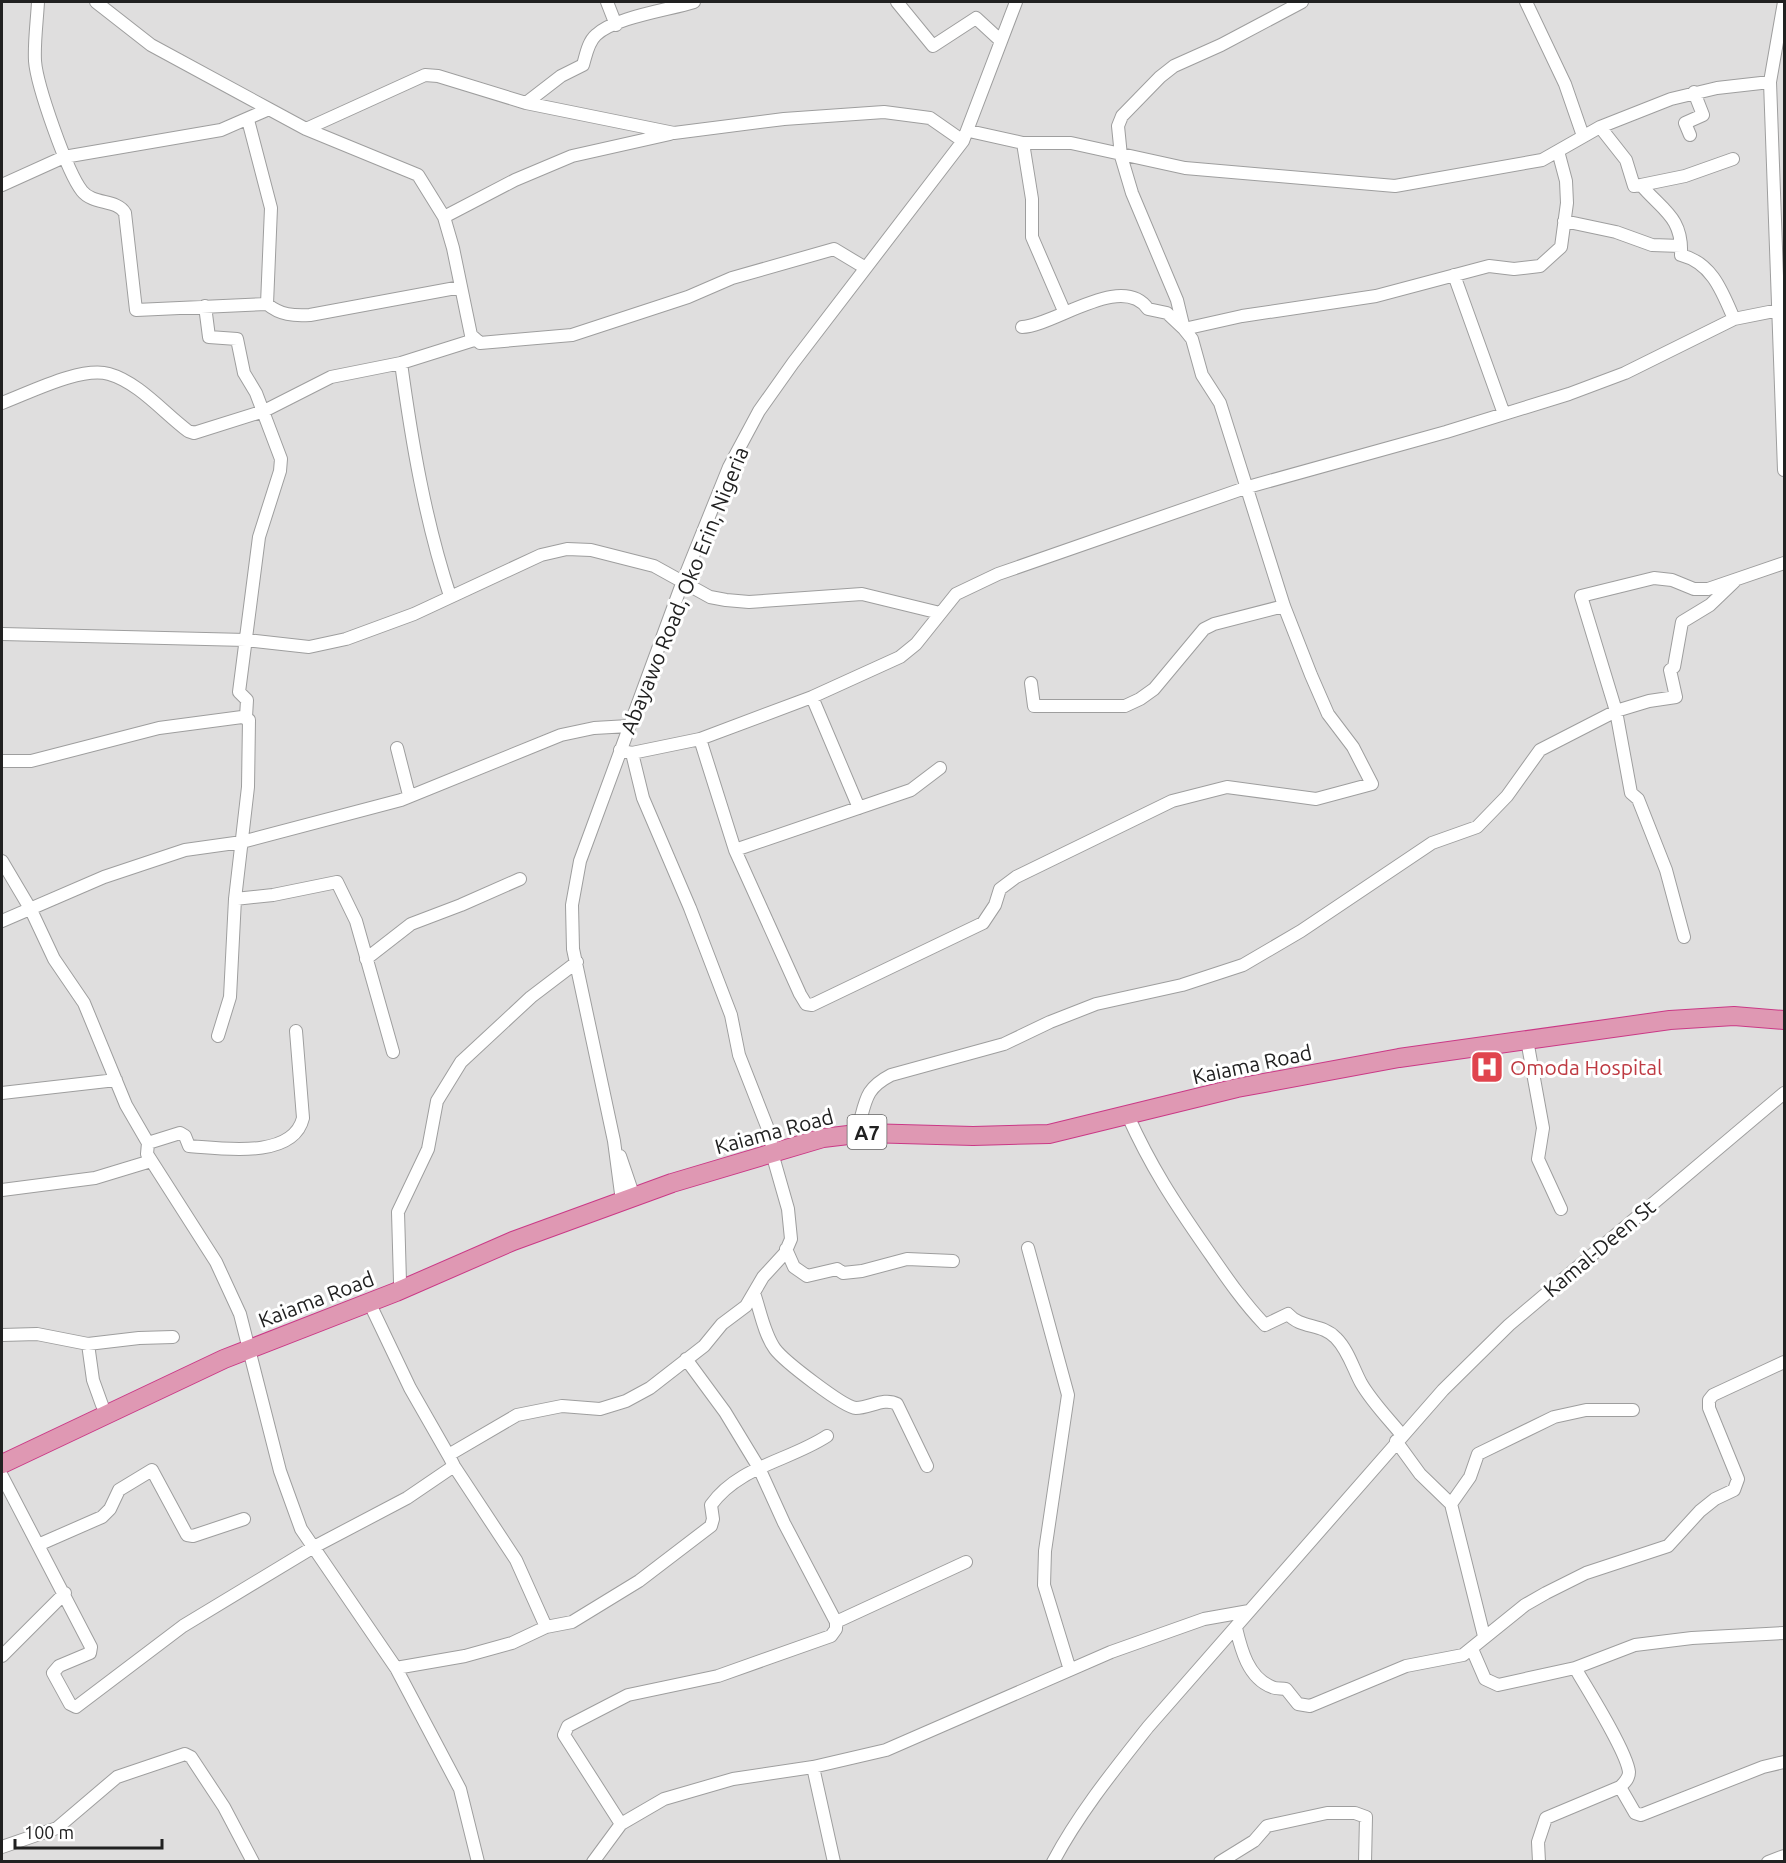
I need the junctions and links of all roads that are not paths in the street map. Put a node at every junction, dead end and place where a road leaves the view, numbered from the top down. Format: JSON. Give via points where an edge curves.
{"nodes":[{"id":1,"x":38,"y":2,"type":"edge"},
{"id":2,"x":96,"y":2,"type":"edge"},
{"id":3,"x":607,"y":2,"type":"edge"},
{"id":4,"x":694,"y":2,"type":"edge"},
{"id":5,"x":897,"y":2,"type":"edge"},
{"id":6,"x":1016,"y":2,"type":"edge"},
{"id":7,"x":1302,"y":2,"type":"edge"},
{"id":8,"x":1526,"y":2,"type":"edge"},
{"id":9,"x":1784,"y":2,"type":"edge"},
{"id":10,"x":616,"y":25,"type":"junction"},
{"id":11,"x":1001,"y":41,"type":"junction"},
{"id":12,"x":1779,"y":60,"type":"edge"},
{"id":13,"x":1770,"y":82,"type":"junction"},
{"id":14,"x":1695,"y":92,"type":"junction"},
{"id":15,"x":526,"y":104,"type":"junction"},
{"id":16,"x":268,"y":109,"type":"junction"},
{"id":17,"x":248,"y":120,"type":"junction"},
{"id":18,"x":1600,"y":127,"type":"junction"},
{"id":19,"x":306,"y":129,"type":"junction"},
{"id":20,"x":674,"y":133,"type":"junction"},
{"id":21,"x":1690,"y":135,"type":"dead end"},
{"id":22,"x":966,"y":136,"type":"junction"},
{"id":23,"x":1582,"y":136,"type":"junction"},
{"id":24,"x":1023,"y":143,"type":"junction"},
{"id":25,"x":1558,"y":151,"type":"junction"},
{"id":26,"x":1121,"y":156,"type":"junction"},
{"id":27,"x":64,"y":158,"type":"junction"},
{"id":28,"x":1733,"y":159,"type":"dead end"},
{"id":29,"x":2,"y":185,"type":"edge"},
{"id":30,"x":1641,"y":185,"type":"junction"},
{"id":31,"x":444,"y":217,"type":"junction"},
{"id":32,"x":1564,"y":221,"type":"junction"},
{"id":33,"x":1681,"y":246,"type":"junction"},
{"id":34,"x":864,"y":267,"type":"junction"},
{"id":35,"x":1454,"y":275,"type":"junction"},
{"id":36,"x":461,"y":287,"type":"junction"},
{"id":37,"x":267,"y":304,"type":"junction"},
{"id":38,"x":205,"y":306,"type":"junction"},
{"id":39,"x":1064,"y":311,"type":"junction"},
{"id":40,"x":1781,"y":315,"type":"edge"},
{"id":41,"x":1734,"y":320,"type":"junction"},
{"id":42,"x":1022,"y":327,"type":"dead end"},
{"id":43,"x":1184,"y":329,"type":"junction"},
{"id":44,"x":474,"y":340,"type":"junction"},
{"id":45,"x":401,"y":363,"type":"junction"},
{"id":46,"x":2,"y":403,"type":"edge"},
{"id":47,"x":264,"y":411,"type":"junction"},
{"id":48,"x":1504,"y":414,"type":"junction"},
{"id":49,"x":1785,"y":470,"type":"edge"},
{"id":50,"x":1248,"y":487,"type":"junction"},
{"id":51,"x":1785,"y":563,"type":"edge"},
{"id":52,"x":683,"y":581,"type":"junction"},
{"id":53,"x":1734,"y":582,"type":"junction"},
{"id":54,"x":450,"y":596,"type":"junction"},
{"id":55,"x":1284,"y":606,"type":"junction"},
{"id":56,"x":940,"y":613,"type":"junction"},
{"id":57,"x":2,"y":634,"type":"edge"},
{"id":58,"x":246,"y":640,"type":"junction"},
{"id":59,"x":1031,"y":683,"type":"dead end"},
{"id":60,"x":812,"y":697,"type":"junction"},
{"id":61,"x":1616,"y":711,"type":"junction"},
{"id":62,"x":246,"y":717,"type":"junction"},
{"id":63,"x":629,"y":726,"type":"junction"},
{"id":64,"x":700,"y":739,"type":"junction"},
{"id":65,"x":397,"y":748,"type":"dead end"},
{"id":66,"x":626,"y":751,"type":"junction"},
{"id":67,"x":2,"y":761,"type":"edge"},
{"id":68,"x":940,"y":768,"type":"dead end"},
{"id":69,"x":409,"y":795,"type":"junction"},
{"id":70,"x":860,"y":808,"type":"junction"},
{"id":71,"x":242,"y":842,"type":"junction"},
{"id":72,"x":735,"y":850,"type":"junction"},
{"id":73,"x":2,"y":861,"type":"edge"},
{"id":74,"x":520,"y":879,"type":"dead end"},
{"id":75,"x":235,"y":899,"type":"junction"},
{"id":76,"x":31,"y":910,"type":"junction"},
{"id":77,"x":2,"y":921,"type":"edge"},
{"id":78,"x":1684,"y":937,"type":"dead end"},
{"id":79,"x":366,"y":959,"type":"junction"},
{"id":80,"x":577,"y":962,"type":"junction"},
{"id":81,"x":1785,"y":1012,"type":"edge"},
{"id":82,"x":1785,"y":1020,"type":"edge"},
{"id":83,"x":296,"y":1031,"type":"dead end"},
{"id":84,"x":218,"y":1036,"type":"dead end"},
{"id":85,"x":1527,"y":1040,"type":"junction"},
{"id":86,"x":393,"y":1052,"type":"dead end"},
{"id":87,"x":116,"y":1080,"type":"junction"},
{"id":88,"x":2,"y":1093,"type":"edge"},
{"id":89,"x":1785,"y":1093,"type":"edge"},
{"id":90,"x":1128,"y":1116,"type":"junction"},
{"id":91,"x":859,"y":1125,"type":"junction"},
{"id":92,"x":148,"y":1143,"type":"junction"},
{"id":93,"x":771,"y":1148,"type":"junction"},
{"id":94,"x":151,"y":1161,"type":"junction"},
{"id":95,"x":2,"y":1190,"type":"edge"},
{"id":96,"x":627,"y":1196,"type":"junction"},
{"id":97,"x":1561,"y":1209,"type":"dead end"},
{"id":98,"x":1028,"y":1248,"type":"dead end"},
{"id":99,"x":786,"y":1249,"type":"junction"},
{"id":100,"x":953,"y":1261,"type":"dead end"},
{"id":101,"x":400,"y":1282,"type":"junction"},
{"id":102,"x":754,"y":1293,"type":"junction"},
{"id":103,"x":369,"y":1302,"type":"junction"},
{"id":104,"x":2,"y":1335,"type":"edge"},
{"id":105,"x":173,"y":1338,"type":"dead end"},
{"id":106,"x":88,"y":1344,"type":"junction"},
{"id":107,"x":248,"y":1345,"type":"junction"},
{"id":108,"x":686,"y":1359,"type":"junction"},
{"id":109,"x":1785,"y":1362,"type":"edge"},
{"id":110,"x":102,"y":1405,"type":"junction"},
{"id":111,"x":1633,"y":1410,"type":"dead end"},
{"id":112,"x":827,"y":1436,"type":"dead end"},
{"id":113,"x":1399,"y":1437,"type":"junction"},
{"id":114,"x":2,"y":1453,"type":"edge"},
{"id":115,"x":452,"y":1462,"type":"junction"},
{"id":116,"x":2,"y":1464,"type":"edge"},
{"id":117,"x":927,"y":1466,"type":"dead end"},
{"id":118,"x":759,"y":1468,"type":"junction"},
{"id":119,"x":2,"y":1476,"type":"edge"},
{"id":120,"x":1451,"y":1504,"type":"junction"},
{"id":121,"x":244,"y":1519,"type":"dead end"},
{"id":122,"x":38,"y":1545,"type":"junction"},
{"id":123,"x":312,"y":1548,"type":"junction"},
{"id":124,"x":966,"y":1562,"type":"dead end"},
{"id":125,"x":64,"y":1593,"type":"junction"},
{"id":126,"x":1249,"y":1611,"type":"junction"},
{"id":127,"x":836,"y":1622,"type":"junction"},
{"id":128,"x":546,"y":1627,"type":"junction"},
{"id":129,"x":1236,"y":1628,"type":"junction"},
{"id":130,"x":1785,"y":1633,"type":"edge"},
{"id":131,"x":1484,"y":1636,"type":"junction"},
{"id":132,"x":1472,"y":1649,"type":"junction"},
{"id":133,"x":2,"y":1656,"type":"edge"},
{"id":134,"x":396,"y":1668,"type":"junction"},
{"id":135,"x":1575,"y":1668,"type":"junction"},
{"id":136,"x":1070,"y":1670,"type":"junction"},
{"id":137,"x":1785,"y":1762,"type":"edge"},
{"id":138,"x":813,"y":1767,"type":"junction"},
{"id":139,"x":1620,"y":1787,"type":"junction"},
{"id":140,"x":621,"y":1824,"type":"junction"},
{"id":141,"x":2,"y":1847,"type":"edge"},
{"id":142,"x":1785,"y":1856,"type":"edge"},
{"id":143,"x":253,"y":1862,"type":"edge"},
{"id":144,"x":478,"y":1862,"type":"edge"},
{"id":145,"x":593,"y":1862,"type":"edge"},
{"id":146,"x":834,"y":1862,"type":"edge"},
{"id":147,"x":1053,"y":1862,"type":"edge"},
{"id":148,"x":1220,"y":1862,"type":"edge"},
{"id":149,"x":1365,"y":1862,"type":"edge"},
{"id":150,"x":1539,"y":1862,"type":"edge"},
{"id":151,"x":1768,"y":1862,"type":"edge"}],
"edges":[{"from":1,"to":27,"type":"street","via":[[35,62]]},
{"from":2,"to":16,"type":"street","via":[[151,45]]},
{"from":3,"to":10,"type":"street"},
{"from":4,"to":10,"type":"street","via":[[649,12]]},
{"from":5,"to":11,"type":"street","via":[[933,46],[976,18]]},
{"from":6,"to":11,"type":"street","name":"Abayawo Road, Oko Erin, Nigeria"},
{"from":7,"to":26,"type":"street","via":[[1192,56],[1160,77],[1122,116]]},
{"from":8,"to":23,"type":"street","via":[[1565,84]]},
{"from":9,"to":12,"type":"street"},
{"from":10,"to":15,"type":"street","via":[[596,34],[583,65],[561,76]]},
{"from":11,"to":22,"type":"street","name":"Abayawo Road, Oko Erin, Nigeria"},
{"from":12,"to":13,"type":"street"},
{"from":13,"to":14,"type":"street"},
{"from":13,"to":40,"type":"street"},
{"from":14,"to":18,"type":"street"},
{"from":14,"to":21,"type":"street","via":[[1703,115],[1686,123]]},
{"from":15,"to":19,"type":"street","via":[[425,75]]},
{"from":15,"to":20,"type":"street"},
{"from":16,"to":17,"type":"street"},
{"from":16,"to":19,"type":"street"},
{"from":17,"to":27,"type":"street","via":[[221,129]]},
{"from":17,"to":37,"type":"street","via":[[271,208]]},
{"from":18,"to":23,"type":"street"},
{"from":18,"to":30,"type":"street","via":[[1626,159],[1634,186]]},
{"from":19,"to":31,"type":"street","via":[[418,175]]},
{"from":20,"to":22,"type":"street","via":[[884,112],[930,118]]},
{"from":20,"to":31,"type":"street","via":[[572,156]]},
{"from":22,"to":24,"type":"street"},
{"from":22,"to":34,"type":"street","name":"Abayawo Road, Oko Erin, Nigeria"},
{"from":23,"to":25,"type":"street"},
{"from":24,"to":26,"type":"street","via":[[1071,143]]},
{"from":24,"to":39,"type":"street","via":[[1032,199],[1032,237]]},
{"from":25,"to":26,"type":"street","via":[[1520,165],[1395,186],[1185,168]]},
{"from":25,"to":32,"type":"street","via":[[1566,180]]},
{"from":26,"to":43,"type":"street","via":[[1132,193],[1177,300]]},
{"from":27,"to":29,"type":"street"},
{"from":27,"to":38,"type":"street","via":[[88,197],[120,207],[125,213],[136,310]]},
{"from":28,"to":30,"type":"street","via":[[1685,176]]},
{"from":30,"to":33,"type":"street","via":[[1669,212]]},
{"from":31,"to":36,"type":"street"},
{"from":32,"to":33,"type":"street","via":[[1616,232],[1652,245]]},
{"from":32,"to":35,"type":"street","via":[[1561,247],[1540,266],[1489,266]]},
{"from":33,"to":41,"type":"street","via":[[1681,255],[1707,267]]},
{"from":34,"to":44,"type":"street","via":[[834,249],[732,278],[688,297],[572,334],[480,343]]},
{"from":34,"to":52,"type":"street","name":"Abayawo Road, Oko Erin, Nigeria","via":[[759,411],[729,467]]},
{"from":35,"to":43,"type":"street","via":[[1376,296]]},
{"from":35,"to":48,"type":"street"},
{"from":36,"to":37,"type":"street","via":[[310,315],[293,316]]},
{"from":36,"to":44,"type":"street"},
{"from":37,"to":38,"type":"street"},
{"from":38,"to":47,"type":"street","via":[[209,337],[237,339],[244,373]]},
{"from":39,"to":42,"type":"street"},
{"from":39,"to":43,"type":"street","via":[[1115,297],[1134,297],[1148,309],[1167,313]]},
{"from":40,"to":41,"type":"street"},
{"from":40,"to":49,"type":"street"},
{"from":41,"to":48,"type":"street","via":[[1625,373]]},
{"from":43,"to":50,"type":"street","via":[[1192,339],[1202,375],[1220,403]]},
{"from":44,"to":45,"type":"street"},
{"from":45,"to":47,"type":"street","via":[[331,377]]},
{"from":45,"to":54,"type":"street","via":[[414,458],[434,549]]},
{"from":46,"to":47,"type":"street","via":[[81,374],[107,373],[128,382],[194,433]]},
{"from":47,"to":58,"type":"street","via":[[280,454],[280,471],[259,537]]},
{"from":48,"to":50,"type":"street"},
{"from":50,"to":55,"type":"street"},
{"from":50,"to":56,"type":"street","via":[[984,579],[956,594]]},
{"from":51,"to":53,"type":"street"},
{"from":52,"to":54,"type":"street","via":[[644,564],[591,550],[567,549],[541,555]]},
{"from":52,"to":56,"type":"street","via":[[710,597],[726,600],[749,602],[862,594]]},
{"from":52,"to":63,"type":"street","name":"Abayawo Road, Oko Erin, Nigeria"},
{"from":53,"to":61,"type":"street","via":[[1710,605],[1682,622],[1681,640],[1670,670],[1676,697]]},
{"from":53,"to":61,"type":"street","via":[[1694,589],[1654,578],[1581,596]]},
{"from":54,"to":58,"type":"street","via":[[346,639],[309,647]]},
{"from":55,"to":59,"type":"street","via":[[1204,629],[1154,689],[1125,706],[1034,706]]},
{"from":55,"to":72,"type":"street","via":[[1328,714],[1353,747],[1372,784],[1316,799],[1227,787],[1172,801],[1016,877],[1000,889],[983,923],[812,1005],[806,1004],[800,994]]},
{"from":56,"to":60,"type":"street","via":[[916,644],[900,657]]},
{"from":57,"to":58,"type":"street"},
{"from":58,"to":62,"type":"street","via":[[239,692],[247,700]]},
{"from":60,"to":64,"type":"street"},
{"from":60,"to":70,"type":"street"},
{"from":61,"to":78,"type":"street","via":[[1631,793],[1638,799],[1666,870]]},
{"from":61,"to":91,"type":"street","via":[[1540,750],[1507,796],[1477,827],[1432,843],[1301,931],[1243,964],[1182,985],[1096,1004],[1004,1044],[891,1075],[867,1094]]},
{"from":62,"to":67,"type":"street","via":[[159,728],[32,761]]},
{"from":62,"to":71,"type":"street","via":[[251,734]]},
{"from":63,"to":66,"type":"street","name":"Abayawo Road, Oko Erin, Nigeria"},
{"from":63,"to":69,"type":"street","via":[[561,735]]},
{"from":64,"to":66,"type":"street"},
{"from":64,"to":72,"type":"street"},
{"from":65,"to":69,"type":"street"},
{"from":66,"to":80,"type":"street","name":"Abayawo Road, Oko Erin, Nigeria","via":[[580,861],[572,905]]},
{"from":66,"to":93,"type":"street","via":[[731,1015],[739,1055],[768,1129]]},
{"from":68,"to":70,"type":"street","via":[[911,790]]},
{"from":69,"to":71,"type":"street"},
{"from":70,"to":72,"type":"street"},
{"from":71,"to":75,"type":"street"},
{"from":71,"to":76,"type":"street","via":[[175,854],[63,893]]},
{"from":73,"to":76,"type":"street"},
{"from":74,"to":79,"type":"street","via":[[411,924]]},
{"from":75,"to":79,"type":"street","via":[[288,892],[334,880],[356,921]]},
{"from":75,"to":84,"type":"street","via":[[230,997]]},
{"from":76,"to":77,"type":"street"},
{"from":76,"to":87,"type":"street","via":[[54,959],[84,1004]]},
{"from":79,"to":86,"type":"street"},
{"from":80,"to":96,"type":"street","name":"Abayawo Road, Oko Erin, Nigeria"},
{"from":80,"to":101,"type":"street","via":[[531,997],[461,1062],[437,1101],[428,1149],[398,1212]]},
{"from":81,"to":91,"type":"highway","name":"Kaiama Road","number":"A7","via":[[1737,1008],[1671,1012],[1397,1051],[1223,1083],[1035,1128]]},
{"from":82,"to":85,"type":"highway","name":"Kaiama Road","number":"A7","via":[[1715,1016]]},
{"from":83,"to":92,"type":"street","via":[[303,1118],[287,1139],[250,1149],[189,1146],[180,1133]]},
{"from":85,"to":90,"type":"highway","name":"Kaiama Road","number":"A7","via":[[1277,1080]]},
{"from":85,"to":97,"type":"street","via":[[1543,1128],[1538,1159]]},
{"from":87,"to":88,"type":"street"},
{"from":87,"to":92,"type":"street"},
{"from":89,"to":113,"type":"street","name":"Kamal-Deen St","via":[[1509,1324]]},
{"from":90,"to":93,"type":"highway","name":"Kaiama Road","number":"A7","via":[[1033,1136],[885,1132],[843,1134]]},
{"from":90,"to":113,"type":"street","via":[[1164,1188],[1259,1319],[1265,1325],[1288,1314],[1296,1323],[1324,1329],[1336,1338]]},
{"from":91,"to":93,"type":"highway","name":"Kaiama Road","number":"A7","via":[[828,1128]]},
{"from":92,"to":94,"type":"street"},
{"from":93,"to":96,"type":"highway","name":"Kaiama Road","number":"A7"},
{"from":93,"to":99,"type":"street","via":[[791,1230]]},
{"from":94,"to":95,"type":"street","via":[[95,1178]]},
{"from":94,"to":107,"type":"street","via":[[216,1262],[240,1314]]},
{"from":96,"to":101,"type":"highway","name":"Kaiama Road","number":"A7","via":[[474,1248]]},
{"from":96,"to":103,"type":"highway","name":"Kaiama Road","number":"A7"},
{"from":98,"to":136,"type":"street","via":[[1068,1395],[1045,1551],[1044,1585]]},
{"from":99,"to":100,"type":"street","via":[[794,1267],[807,1276],[837,1269],[843,1273],[862,1271],[907,1259]]},
{"from":99,"to":102,"type":"street"},
{"from":101,"to":107,"type":"highway","name":"Kaiama Road","number":"A7"},
{"from":102,"to":108,"type":"street","via":[[746,1306]]},
{"from":102,"to":117,"type":"street","via":[[780,1354],[836,1400],[855,1408],[890,1401],[897,1404]]},
{"from":103,"to":107,"type":"highway","name":"Kaiama Road","number":"A7"},
{"from":103,"to":115,"type":"street","via":[[410,1388]]},
{"from":104,"to":106,"type":"street","via":[[37,1334]]},
{"from":105,"to":106,"type":"street"},
{"from":106,"to":110,"type":"street","via":[[93,1380]]},
{"from":107,"to":110,"type":"highway","name":"Kaiama Road","number":"A7"},
{"from":107,"to":116,"type":"highway","name":"Kaiama Road","number":"A7"},
{"from":107,"to":123,"type":"street","via":[[280,1471]]},
{"from":108,"to":115,"type":"street","via":[[650,1388],[626,1401],[600,1409],[562,1406],[517,1415],[461,1447]]},
{"from":108,"to":118,"type":"street"},
{"from":109,"to":131,"type":"street","via":[[1713,1395],[1709,1401],[1738,1479],[1734,1490],[1715,1498],[1668,1546],[1586,1573],[1525,1605]]},
{"from":110,"to":114,"type":"highway","name":"Kaiama Road","number":"A7"},
{"from":111,"to":120,"type":"street","via":[[1586,1410],[1554,1417],[1521,1431],[1478,1454],[1470,1477]]},
{"from":112,"to":118,"type":"street"},
{"from":113,"to":120,"type":"street","via":[[1420,1474]]},
{"from":113,"to":126,"type":"street","name":"Kamal-Deen St"},
{"from":115,"to":123,"type":"street","via":[[407,1498]]},
{"from":115,"to":128,"type":"street","via":[[516,1560]]},
{"from":118,"to":127,"type":"street"},
{"from":118,"to":128,"type":"street","via":[[730,1484],[713,1502],[711,1526],[639,1581],[572,1622]]},
{"from":119,"to":122,"type":"street"},
{"from":120,"to":131,"type":"street"},
{"from":121,"to":122,"type":"street","via":[[187,1535],[152,1470],[119,1490],[102,1517]]},
{"from":122,"to":125,"type":"street"},
{"from":123,"to":125,"type":"street","via":[[183,1626],[76,1707],[70,1704],[53,1672],[90,1653],[91,1647]]},
{"from":123,"to":134,"type":"street"},
{"from":124,"to":127,"type":"street"},
{"from":125,"to":133,"type":"street"},
{"from":126,"to":129,"type":"street","name":"Kamal-Deen St"},
{"from":126,"to":136,"type":"street","via":[[1204,1618]]},
{"from":127,"to":140,"type":"street","via":[[831,1636],[718,1676],[628,1695],[568,1726],[564,1735]]},
{"from":128,"to":134,"type":"street","via":[[512,1643],[465,1656]]},
{"from":129,"to":132,"type":"street","via":[[1244,1660],[1255,1673],[1273,1688],[1286,1689],[1298,1704],[1310,1706],[1406,1666],[1463,1655]]},
{"from":129,"to":147,"type":"street","name":"Kamal-Deen St","via":[[1106,1779]]},
{"from":130,"to":135,"type":"street","via":[[1635,1645]]},
{"from":131,"to":132,"type":"street"},
{"from":132,"to":135,"type":"street","via":[[1491,1684]]},
{"from":134,"to":144,"type":"street","via":[[460,1789]]},
{"from":135,"to":139,"type":"street","via":[[1629,1772]]},
{"from":136,"to":138,"type":"street","via":[[886,1750]]},
{"from":137,"to":139,"type":"street","via":[[1762,1767],[1641,1815],[1635,1813]]},
{"from":138,"to":140,"type":"street","via":[[694,1789],[664,1799]]},
{"from":138,"to":146,"type":"street"},
{"from":139,"to":150,"type":"street","via":[[1546,1818],[1538,1842]]},
{"from":140,"to":145,"type":"street"},
{"from":141,"to":143,"type":"street","via":[[57,1828],[117,1777],[185,1754],[191,1757],[224,1807]]},
{"from":142,"to":151,"type":"street"},
{"from":148,"to":149,"type":"street","via":[[1254,1841],[1267,1826],[1327,1813],[1366,1817]]}]}
